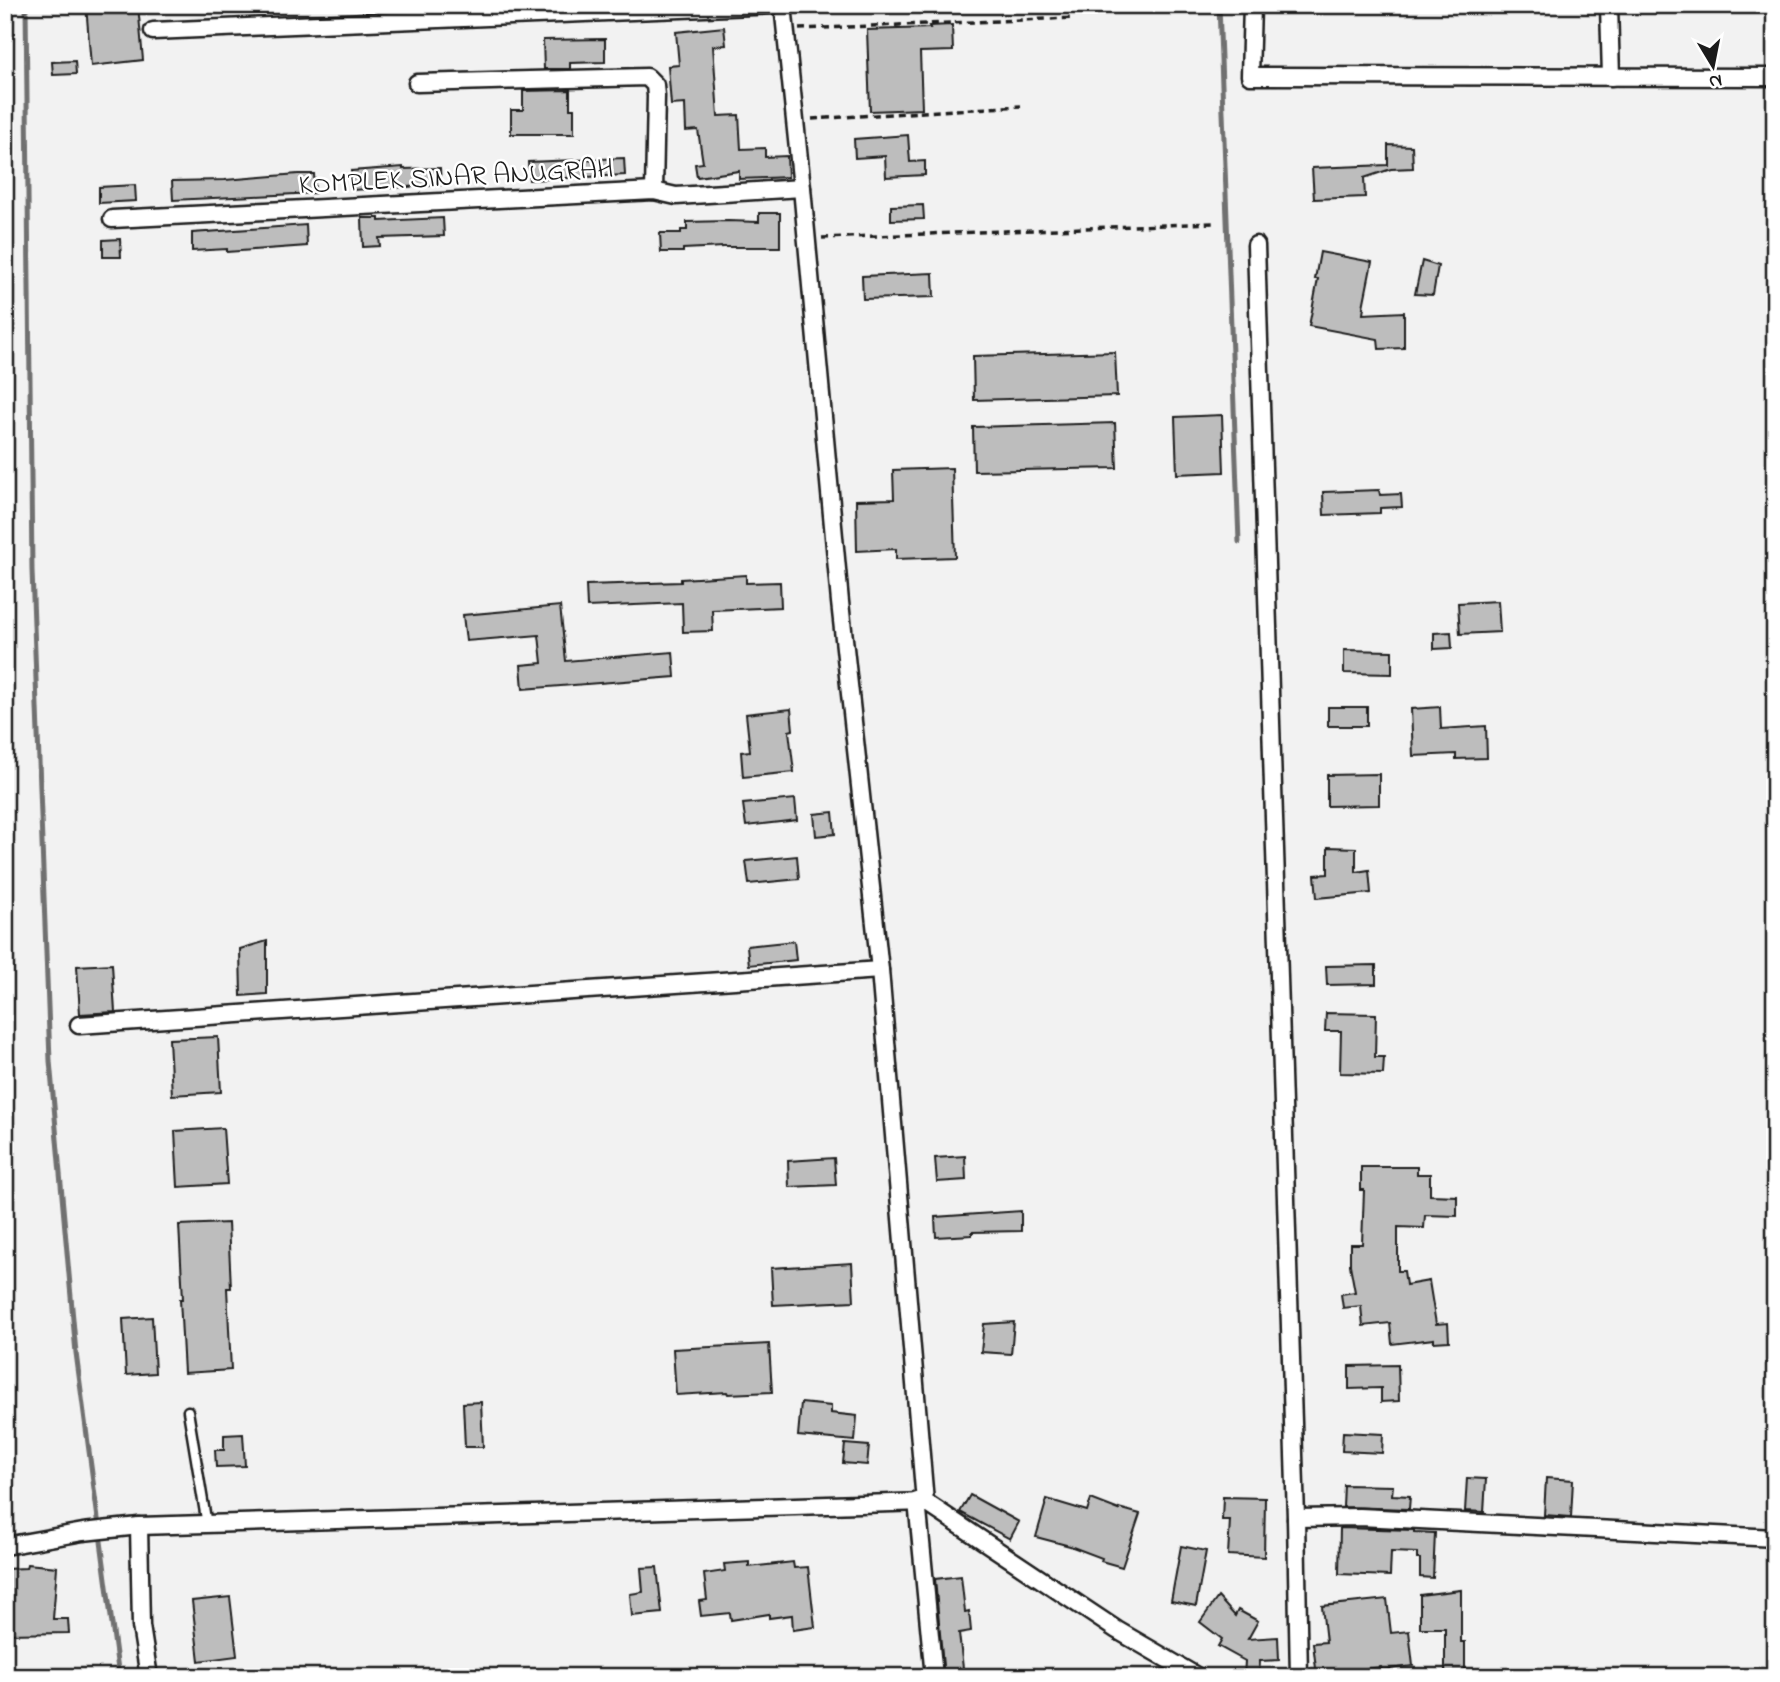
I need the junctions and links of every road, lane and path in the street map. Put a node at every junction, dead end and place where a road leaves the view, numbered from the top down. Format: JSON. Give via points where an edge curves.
{"nodes":[{"id":1,"x":775,"y":5,"type":"edge"},
{"id":2,"x":783,"y":5,"type":"edge"},
{"id":3,"x":1252,"y":5,"type":"edge"},
{"id":4,"x":1609,"y":5,"type":"edge"},
{"id":5,"x":1073,"y":18,"type":"dead end"},
{"id":6,"x":786,"y":30,"type":"junction"},
{"id":7,"x":153,"y":31,"type":"dead end"},
{"id":8,"x":1611,"y":77,"type":"junction"},
{"id":9,"x":1775,"y":78,"type":"edge"},
{"id":10,"x":417,"y":83,"type":"dead end"},
{"id":11,"x":1021,"y":106,"type":"dead end"},
{"id":12,"x":795,"y":120,"type":"junction"},
{"id":13,"x":802,"y":188,"type":"junction"},
{"id":14,"x":654,"y":191,"type":"junction"},
{"id":15,"x":111,"y":219,"type":"dead end"},
{"id":16,"x":1215,"y":223,"type":"dead end"},
{"id":17,"x":807,"y":238,"type":"junction"},
{"id":18,"x":1256,"y":245,"type":"dead end"},
{"id":19,"x":880,"y":970,"type":"junction"},
{"id":20,"x":79,"y":1025,"type":"dead end"},
{"id":21,"x":188,"y":1411,"type":"dead end"},
{"id":22,"x":921,"y":1502,"type":"junction"},
{"id":23,"x":1296,"y":1518,"type":"junction"},
{"id":24,"x":207,"y":1525,"type":"junction"},
{"id":25,"x":139,"y":1526,"type":"junction"},
{"id":26,"x":1775,"y":1538,"type":"edge"},
{"id":27,"x":5,"y":1546,"type":"edge"},
{"id":28,"x":149,"y":1677,"type":"edge"},
{"id":29,"x":934,"y":1677,"type":"edge"},
{"id":30,"x":1198,"y":1677,"type":"edge"},
{"id":31,"x":1299,"y":1677,"type":"edge"}],
"edges":[{"from":1,"to":7,"type":"street"},
{"from":2,"to":6,"type":"street"},
{"from":3,"to":8,"type":"street","via":[[1250,76]]},
{"from":4,"to":8,"type":"street"},
{"from":5,"to":6,"type":"path"},
{"from":6,"to":12,"type":"street"},
{"from":8,"to":9,"type":"street"},
{"from":10,"to":14,"type":"street","via":[[647,77],[655,85],[656,96]]},
{"from":11,"to":12,"type":"path"},
{"from":12,"to":13,"type":"street"},
{"from":13,"to":14,"type":"street","name":"KOMPLEK SINAR ANUGRAH","via":[[676,196]]},
{"from":13,"to":17,"type":"street"},
{"from":14,"to":15,"type":"street","name":"KOMPLEK SINAR ANUGRAH"},
{"from":16,"to":17,"type":"path"},
{"from":17,"to":19,"type":"street"},
{"from":18,"to":23,"type":"street"},
{"from":19,"to":20,"type":"street"},
{"from":19,"to":22,"type":"street"},
{"from":21,"to":24,"type":"lane"},
{"from":22,"to":24,"type":"street"},
{"from":22,"to":29,"type":"street"},
{"from":22,"to":30,"type":"street","via":[[1117,1630]]},
{"from":23,"to":26,"type":"street","via":[[1360,1517]]},
{"from":23,"to":31,"type":"street"},
{"from":24,"to":25,"type":"street"},
{"from":25,"to":27,"type":"street"},
{"from":25,"to":28,"type":"street","via":[[141,1626]]}]}
